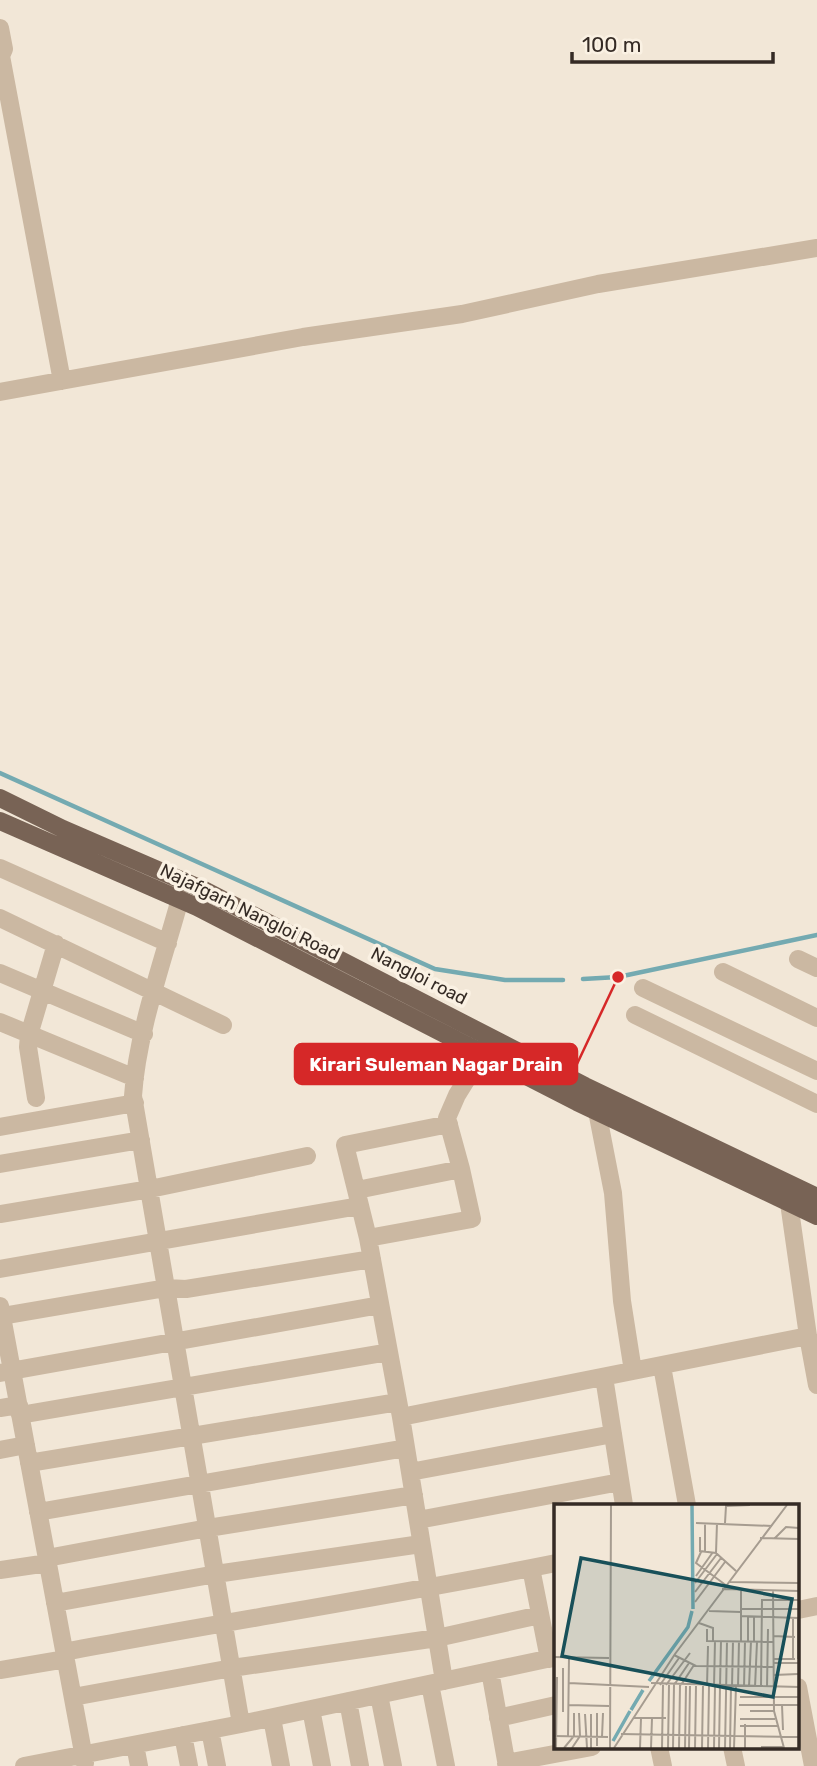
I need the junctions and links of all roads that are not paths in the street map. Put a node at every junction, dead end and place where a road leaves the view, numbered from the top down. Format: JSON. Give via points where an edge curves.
{"nodes":[{"id":1,"x":0,"y":28,"type":"edge"},
{"id":2,"x":0,"y":57,"type":"edge"},
{"id":3,"x":817,"y":248,"type":"edge"},
{"id":4,"x":62,"y":381,"type":"junction"},
{"id":5,"x":0,"y":392,"type":"edge"},
{"id":6,"x":0,"y":798,"type":"edge"},
{"id":7,"x":0,"y":821,"type":"edge"},
{"id":8,"x":0,"y":868,"type":"edge"},
{"id":9,"x":180,"y":899,"type":"junction"},
{"id":10,"x":0,"y":918,"type":"edge"},
{"id":11,"x":168,"y":943,"type":"junction"},
{"id":12,"x":56,"y":944,"type":"junction"},
{"id":13,"x":798,"y":959,"type":"dead end"},
{"id":14,"x":817,"y":968,"type":"edge"},
{"id":15,"x":723,"y":972,"type":"dead end"},
{"id":16,"x":0,"y":973,"type":"edge"},
{"id":17,"x":643,"y":988,"type":"dead end"},
{"id":18,"x":155,"y":990,"type":"junction"},
{"id":19,"x":42,"y":991,"type":"junction"},
{"id":20,"x":635,"y":1015,"type":"dead end"},
{"id":21,"x":817,"y":1017,"type":"edge"},
{"id":22,"x":0,"y":1022,"type":"edge"},
{"id":23,"x":223,"y":1025,"type":"dead end"},
{"id":24,"x":144,"y":1034,"type":"junction"},
{"id":25,"x":29,"y":1035,"type":"junction"},
{"id":26,"x":483,"y":1053,"type":"junction"},
{"id":27,"x":817,"y":1071,"type":"edge"},
{"id":28,"x":135,"y":1079,"type":"junction"},
{"id":29,"x":36,"y":1098,"type":"dead end"},
{"id":30,"x":135,"y":1103,"type":"junction"},
{"id":31,"x":817,"y":1104,"type":"edge"},
{"id":32,"x":597,"y":1111,"type":"junction"},
{"id":33,"x":449,"y":1124,"type":"junction"},
{"id":34,"x":0,"y":1127,"type":"edge"},
{"id":35,"x":141,"y":1140,"type":"junction"},
{"id":36,"x":307,"y":1156,"type":"dead end"},
{"id":37,"x":0,"y":1164,"type":"edge"},
{"id":38,"x":461,"y":1169,"type":"junction"},
{"id":39,"x":149,"y":1189,"type":"junction"},
{"id":40,"x":791,"y":1194,"type":"junction"},
{"id":41,"x":817,"y":1197,"type":"edge"},
{"id":42,"x":358,"y":1198,"type":"junction"},
{"id":43,"x":0,"y":1214,"type":"edge"},
{"id":44,"x":817,"y":1216,"type":"edge"},
{"id":45,"x":368,"y":1238,"type":"junction"},
{"id":46,"x":158,"y":1240,"type":"junction"},
{"id":47,"x":372,"y":1259,"type":"junction"},
{"id":48,"x":0,"y":1269,"type":"edge"},
{"id":49,"x":166,"y":1288,"type":"junction"},
{"id":50,"x":380,"y":1305,"type":"junction"},
{"id":51,"x":1,"y":1316,"type":"edge"},
{"id":52,"x":808,"y":1336,"type":"junction"},
{"id":53,"x":175,"y":1340,"type":"junction"},
{"id":54,"x":389,"y":1352,"type":"junction"},
{"id":55,"x":662,"y":1366,"type":"junction"},
{"id":56,"x":633,"y":1371,"type":"junction"},
{"id":57,"x":6,"y":1372,"type":"edge"},
{"id":58,"x":604,"y":1377,"type":"junction"},
{"id":59,"x":817,"y":1385,"type":"edge"},
{"id":60,"x":184,"y":1388,"type":"junction"},
{"id":61,"x":0,"y":1408,"type":"edge"},
{"id":62,"x":20,"y":1410,"type":"junction"},
{"id":63,"x":400,"y":1410,"type":"junction"},
{"id":64,"x":613,"y":1434,"type":"junction"},
{"id":65,"x":192,"y":1436,"type":"junction"},
{"id":66,"x":26,"y":1445,"type":"junction"},
{"id":67,"x":406,"y":1448,"type":"junction"},
{"id":68,"x":0,"y":1450,"type":"edge"},
{"id":69,"x":29,"y":1463,"type":"junction"},
{"id":70,"x":410,"y":1472,"type":"junction"},
{"id":71,"x":200,"y":1482,"type":"junction"},
{"id":72,"x":620,"y":1482,"type":"junction"},
{"id":73,"x":414,"y":1495,"type":"junction"},
{"id":74,"x":624,"y":1504,"type":"edge"},
{"id":75,"x":688,"y":1504,"type":"edge"},
{"id":76,"x":38,"y":1512,"type":"junction"},
{"id":77,"x":418,"y":1520,"type":"junction"},
{"id":78,"x":208,"y":1528,"type":"junction"},
{"id":79,"x":421,"y":1544,"type":"junction"},
{"id":80,"x":48,"y":1560,"type":"junction"},
{"id":81,"x":554,"y":1563,"type":"edge"},
{"id":82,"x":531,"y":1568,"type":"junction"},
{"id":83,"x":0,"y":1570,"type":"edge"},
{"id":84,"x":216,"y":1574,"type":"junction"},
{"id":85,"x":429,"y":1589,"type":"junction"},
{"id":86,"x":55,"y":1603,"type":"junction"},
{"id":87,"x":540,"y":1615,"type":"junction"},
{"id":88,"x":224,"y":1622,"type":"junction"},
{"id":89,"x":437,"y":1638,"type":"junction"},
{"id":90,"x":65,"y":1655,"type":"junction"},
{"id":91,"x":553,"y":1658,"type":"edge"},
{"id":92,"x":232,"y":1668,"type":"junction"},
{"id":93,"x":0,"y":1670,"type":"edge"},
{"id":94,"x":490,"y":1671,"type":"junction"},
{"id":95,"x":437,"y":1682,"type":"junction"},
{"id":96,"x":379,"y":1695,"type":"junction"},
{"id":97,"x":73,"y":1697,"type":"junction"},
{"id":98,"x":800,"y":1698,"type":"edge"},
{"id":99,"x":348,"y":1701,"type":"junction"},
{"id":100,"x":554,"y":1705,"type":"edge"},
{"id":101,"x":311,"y":1709,"type":"junction"},
{"id":102,"x":272,"y":1718,"type":"junction"},
{"id":103,"x":498,"y":1718,"type":"junction"},
{"id":104,"x":242,"y":1724,"type":"junction"},
{"id":105,"x":210,"y":1730,"type":"junction"},
{"id":106,"x":183,"y":1735,"type":"junction"},
{"id":107,"x":135,"y":1745,"type":"junction"},
{"id":108,"x":587,"y":1748,"type":"edge"},
{"id":109,"x":659,"y":1748,"type":"edge"},
{"id":110,"x":732,"y":1748,"type":"edge"},
{"id":111,"x":85,"y":1760,"type":"edge"},
{"id":112,"x":507,"y":1765,"type":"edge"},
{"id":113,"x":24,"y":1766,"type":"edge"},
{"id":114,"x":139,"y":1766,"type":"edge"},
{"id":115,"x":189,"y":1766,"type":"edge"},
{"id":116,"x":217,"y":1766,"type":"edge"},
{"id":117,"x":281,"y":1766,"type":"edge"},
{"id":118,"x":321,"y":1766,"type":"edge"},
{"id":119,"x":360,"y":1766,"type":"edge"},
{"id":120,"x":393,"y":1766,"type":"edge"},
{"id":121,"x":446,"y":1766,"type":"edge"},
{"id":122,"x":663,"y":1766,"type":"edge"},
{"id":123,"x":736,"y":1766,"type":"edge"},
{"id":124,"x":813,"y":1766,"type":"edge"}],
"edges":[{"from":1,"to":2,"type":"street","via":[[4,45]]},
{"from":2,"to":4,"type":"street"},
{"from":3,"to":4,"type":"street","via":[[598,284],[463,314],[303,337]]},
{"from":4,"to":5,"type":"street"},
{"from":6,"to":40,"type":"main road","name":"Nangloi road","via":[[204,890]]},
{"from":7,"to":9,"type":"main road","name":"Najafgarh Nangloi Road"},
{"from":8,"to":11,"type":"street"},
{"from":9,"to":11,"type":"street"},
{"from":9,"to":26,"type":"main road","name":"Najafgarh Nangloi Road"},
{"from":10,"to":12,"type":"street"},
{"from":11,"to":18,"type":"street"},
{"from":12,"to":18,"type":"street"},
{"from":12,"to":19,"type":"street"},
{"from":13,"to":14,"type":"street"},
{"from":15,"to":21,"type":"street"},
{"from":16,"to":19,"type":"street"},
{"from":17,"to":27,"type":"street"},
{"from":18,"to":23,"type":"street"},
{"from":18,"to":24,"type":"street"},
{"from":19,"to":24,"type":"street"},
{"from":19,"to":25,"type":"street"},
{"from":20,"to":31,"type":"street"},
{"from":22,"to":25,"type":"street"},
{"from":24,"to":28,"type":"street"},
{"from":25,"to":28,"type":"street"},
{"from":25,"to":29,"type":"street"},
{"from":26,"to":32,"type":"main road","name":"Najafgarh Nangloi Road"},
{"from":26,"to":33,"type":"street","via":[[457,1095],[447,1118]]},
{"from":28,"to":30,"type":"street"},
{"from":30,"to":34,"type":"street"},
{"from":30,"to":35,"type":"street"},
{"from":32,"to":40,"type":"main road","name":"Najafgarh Nangloi Road"},
{"from":32,"to":56,"type":"street","via":[[613,1193]]},
{"from":33,"to":38,"type":"street"},
{"from":33,"to":42,"type":"street","via":[[345,1145]]},
{"from":35,"to":37,"type":"street"},
{"from":35,"to":39,"type":"street"},
{"from":36,"to":39,"type":"street"},
{"from":38,"to":42,"type":"street"},
{"from":38,"to":45,"type":"street","via":[[472,1219]]},
{"from":39,"to":43,"type":"street"},
{"from":39,"to":46,"type":"street"},
{"from":40,"to":41,"type":"main road","name":"Nangloi road"},
{"from":40,"to":44,"type":"main road","name":"Najafgarh Nangloi Road"},
{"from":40,"to":52,"type":"street"},
{"from":42,"to":45,"type":"street"},
{"from":42,"to":46,"type":"street"},
{"from":45,"to":47,"type":"street"},
{"from":46,"to":48,"type":"street"},
{"from":46,"to":49,"type":"street"},
{"from":47,"to":49,"type":"street","via":[[186,1289]]},
{"from":47,"to":50,"type":"street"},
{"from":49,"to":51,"type":"street"},
{"from":49,"to":53,"type":"street"},
{"from":50,"to":53,"type":"street"},
{"from":50,"to":54,"type":"street"},
{"from":51,"to":57,"type":"street"},
{"from":52,"to":55,"type":"street"},
{"from":52,"to":59,"type":"street"},
{"from":53,"to":57,"type":"street"},
{"from":53,"to":60,"type":"street"},
{"from":54,"to":60,"type":"street"},
{"from":54,"to":63,"type":"street"},
{"from":55,"to":56,"type":"street"},
{"from":55,"to":75,"type":"street"},
{"from":56,"to":58,"type":"street"},
{"from":57,"to":62,"type":"street"},
{"from":58,"to":63,"type":"street"},
{"from":58,"to":64,"type":"street"},
{"from":60,"to":62,"type":"street"},
{"from":60,"to":65,"type":"street"},
{"from":61,"to":62,"type":"street"},
{"from":62,"to":66,"type":"street"},
{"from":63,"to":65,"type":"street"},
{"from":63,"to":67,"type":"street"},
{"from":64,"to":70,"type":"street"},
{"from":64,"to":72,"type":"street"},
{"from":65,"to":69,"type":"street"},
{"from":65,"to":71,"type":"street"},
{"from":66,"to":68,"type":"street"},
{"from":66,"to":69,"type":"street"},
{"from":67,"to":70,"type":"street"},
{"from":67,"to":71,"type":"street"},
{"from":69,"to":76,"type":"street"},
{"from":70,"to":73,"type":"street"},
{"from":71,"to":76,"type":"street"},
{"from":71,"to":78,"type":"street"},
{"from":72,"to":74,"type":"street"},
{"from":72,"to":77,"type":"street"},
{"from":73,"to":77,"type":"street"},
{"from":73,"to":78,"type":"street"},
{"from":76,"to":80,"type":"street"},
{"from":77,"to":79,"type":"street"},
{"from":78,"to":80,"type":"street"},
{"from":78,"to":84,"type":"street"},
{"from":79,"to":84,"type":"street"},
{"from":79,"to":85,"type":"street"},
{"from":80,"to":83,"type":"street"},
{"from":80,"to":86,"type":"street"},
{"from":81,"to":82,"type":"street"},
{"from":82,"to":85,"type":"street"},
{"from":82,"to":87,"type":"street"},
{"from":84,"to":86,"type":"street"},
{"from":84,"to":88,"type":"street"},
{"from":85,"to":88,"type":"street"},
{"from":85,"to":89,"type":"street"},
{"from":86,"to":90,"type":"street"},
{"from":87,"to":89,"type":"street"},
{"from":87,"to":91,"type":"street"},
{"from":88,"to":90,"type":"street"},
{"from":88,"to":92,"type":"street"},
{"from":89,"to":92,"type":"street"},
{"from":89,"to":95,"type":"street"},
{"from":90,"to":93,"type":"street"},
{"from":90,"to":97,"type":"street"},
{"from":91,"to":94,"type":"street"},
{"from":92,"to":97,"type":"street"},
{"from":92,"to":104,"type":"street"},
{"from":94,"to":95,"type":"street"},
{"from":94,"to":103,"type":"street"},
{"from":95,"to":96,"type":"street"},
{"from":95,"to":121,"type":"street"},
{"from":96,"to":99,"type":"street"},
{"from":96,"to":120,"type":"street"},
{"from":97,"to":111,"type":"street"},
{"from":98,"to":124,"type":"street"},
{"from":99,"to":101,"type":"street"},
{"from":99,"to":119,"type":"street"},
{"from":100,"to":103,"type":"street"},
{"from":101,"to":102,"type":"street"},
{"from":101,"to":118,"type":"street"},
{"from":102,"to":104,"type":"street"},
{"from":102,"to":117,"type":"street"},
{"from":103,"to":112,"type":"street"},
{"from":104,"to":105,"type":"street"},
{"from":105,"to":106,"type":"street"},
{"from":105,"to":116,"type":"street"},
{"from":106,"to":107,"type":"street"},
{"from":106,"to":115,"type":"street"},
{"from":107,"to":111,"type":"street"},
{"from":107,"to":114,"type":"street"},
{"from":108,"to":112,"type":"street"},
{"from":109,"to":122,"type":"street"},
{"from":110,"to":123,"type":"street"},
{"from":111,"to":113,"type":"street"}]}
